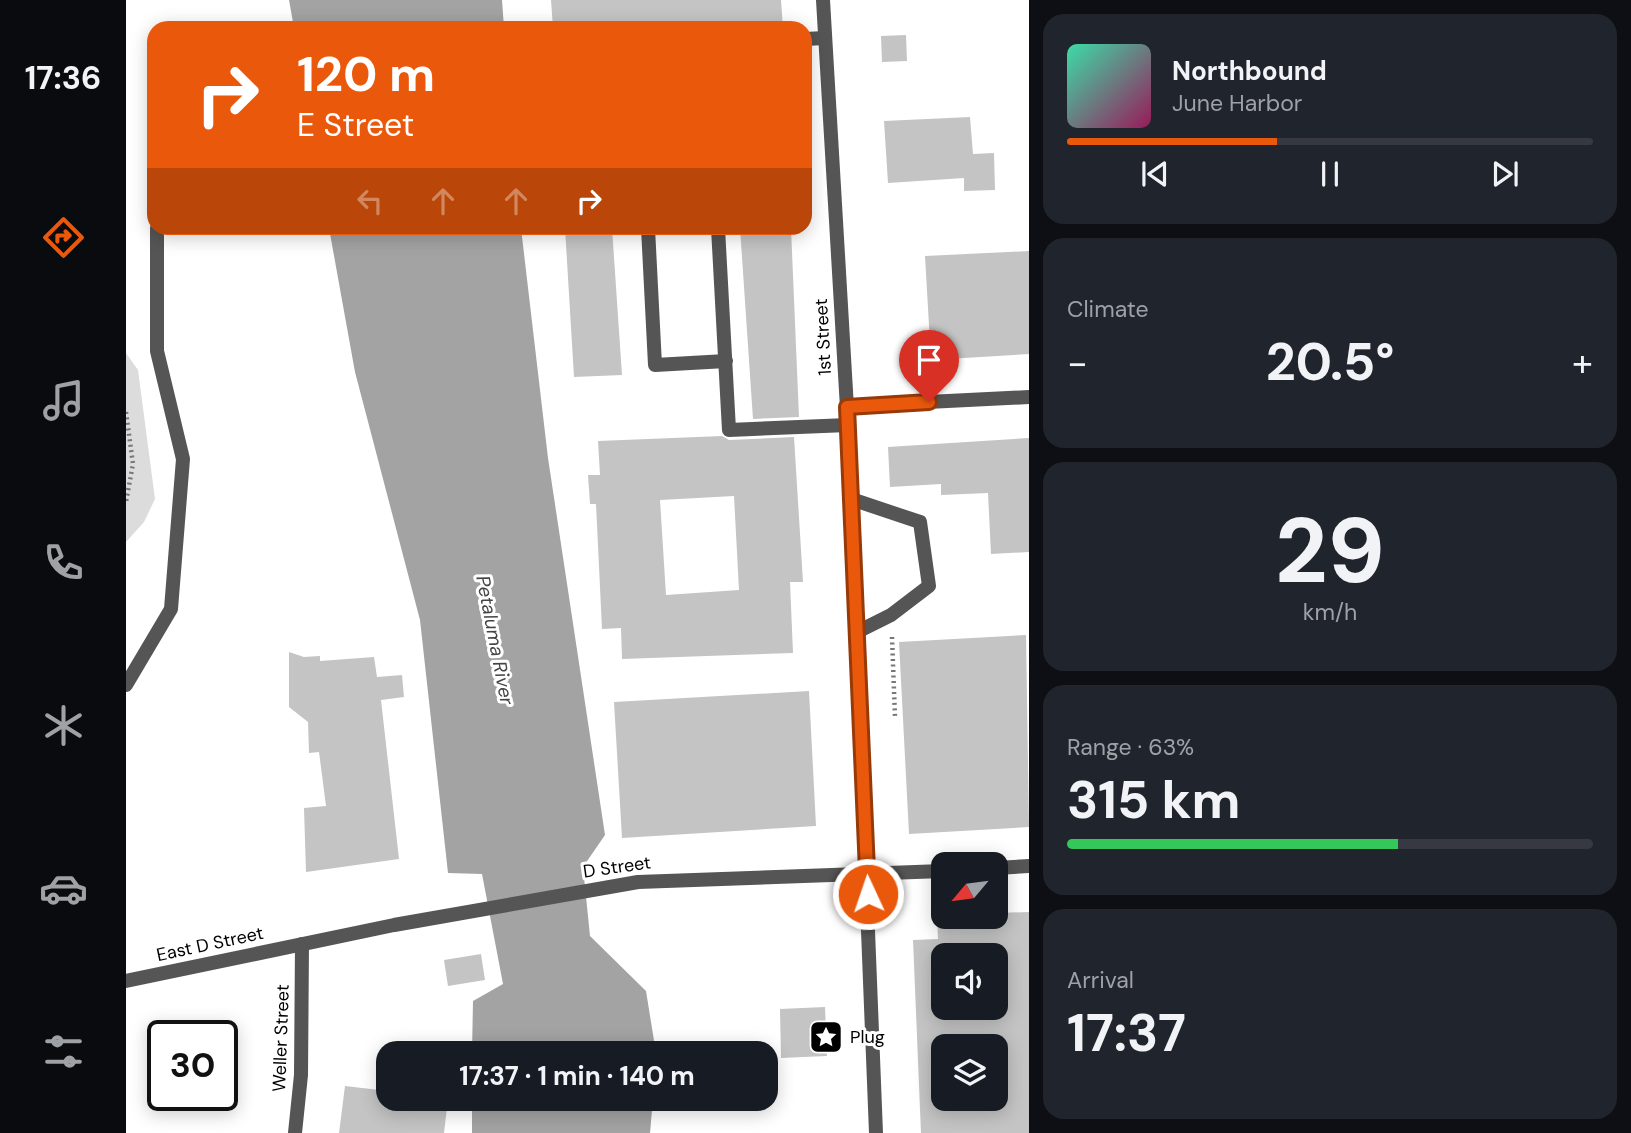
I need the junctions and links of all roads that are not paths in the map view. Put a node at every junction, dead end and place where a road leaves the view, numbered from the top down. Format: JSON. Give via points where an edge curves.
{"nodes":[{"id":1,"x":823,"y":0,"type":"edge"},
{"id":2,"x":825,"y":38,"type":"junction"},
{"id":3,"x":812,"y":39,"type":"edge"},
{"id":4,"x":157,"y":235,"type":"edge"},
{"id":5,"x":648,"y":235,"type":"edge"},
{"id":6,"x":718,"y":235,"type":"edge"},
{"id":7,"x":726,"y":361,"type":"junction"},
{"id":8,"x":1029,"y":397,"type":"edge"},
{"id":9,"x":847,"y":407,"type":"junction"},
{"id":10,"x":848,"y":425,"type":"junction"},
{"id":11,"x":851,"y":499,"type":"junction"},
{"id":12,"x":857,"y":632,"type":"junction"},
{"id":13,"x":126,"y":685,"type":"edge"},
{"id":14,"x":1029,"y":866,"type":"edge"},
{"id":15,"x":1008,"y":867,"type":"edge"},
{"id":16,"x":931,"y":872,"type":"edge"},
{"id":17,"x":867,"y":875,"type":"junction"},
{"id":18,"x":302,"y":944,"type":"junction"},
{"id":19,"x":126,"y":981,"type":"edge"},
{"id":20,"x":295,"y":1133,"type":"edge"},
{"id":21,"x":876,"y":1133,"type":"edge"}],
"edges":[{"from":1,"to":2,"type":"street","name":"1st Street"},
{"from":2,"to":3,"type":"street"},
{"from":2,"to":9,"type":"street","name":"1st Street"},
{"from":4,"to":13,"type":"street","via":[[157,351],[183,458],[172,609]]},
{"from":5,"to":7,"type":"street","via":[[656,365]]},
{"from":6,"to":7,"type":"street"},
{"from":7,"to":10,"type":"street","via":[[729,430]]},
{"from":8,"to":9,"type":"street"},
{"from":9,"to":10,"type":"street","name":"1st Street"},
{"from":10,"to":11,"type":"street","name":"1st Street"},
{"from":11,"to":12,"type":"street","name":"1st Street"},
{"from":11,"to":12,"type":"street","via":[[919,522],[929,586],[891,615]]},
{"from":12,"to":17,"type":"street","name":"1st Street"},
{"from":14,"to":15,"type":"street"},
{"from":16,"to":17,"type":"street","name":"D Street"},
{"from":17,"to":18,"type":"street","name":"D Street","via":[[638,882]]},
{"from":17,"to":21,"type":"street","name":"1st Street"},
{"from":18,"to":19,"type":"street","name":"East D Street"},
{"from":18,"to":20,"type":"street","name":"Weller Street","via":[[301,1075]]}]}
